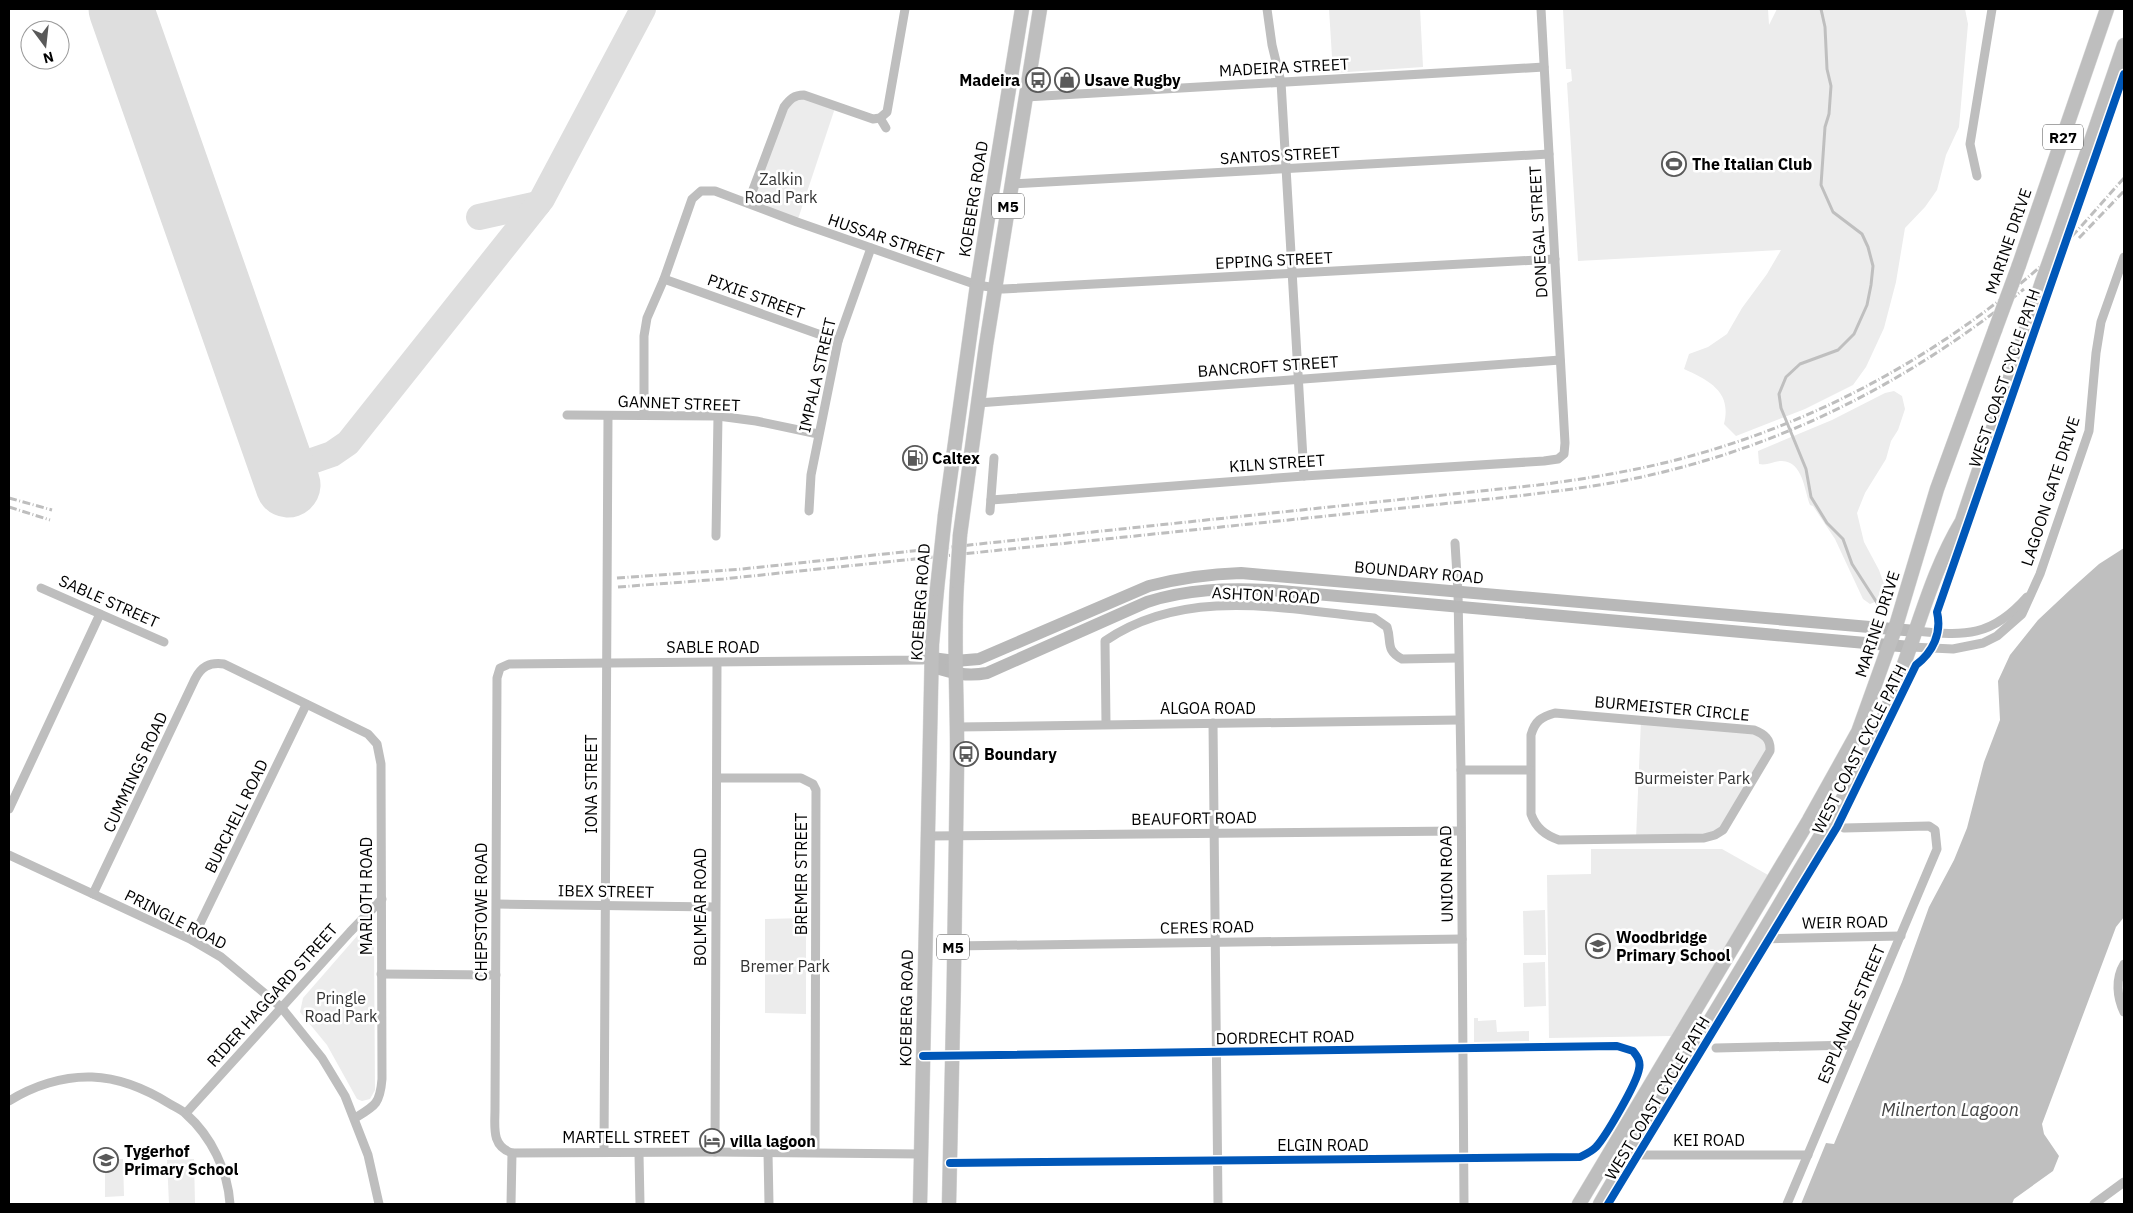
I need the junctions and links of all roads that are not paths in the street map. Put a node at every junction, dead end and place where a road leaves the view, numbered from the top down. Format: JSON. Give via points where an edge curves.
{"nodes":[{"id":1,"x":905,"y":9,"type":"edge"},
{"id":2,"x":1022,"y":9,"type":"edge"},
{"id":3,"x":1040,"y":9,"type":"edge"},
{"id":4,"x":1267,"y":9,"type":"edge"},
{"id":5,"x":1541,"y":9,"type":"edge"},
{"id":6,"x":1992,"y":9,"type":"edge"},
{"id":7,"x":2108,"y":9,"type":"edge"},
{"id":8,"x":2124,"y":45,"type":"edge"},
{"id":9,"x":1544,"y":67,"type":"junction"},
{"id":10,"x":1281,"y":82,"type":"junction"},
{"id":11,"x":1026,"y":97,"type":"junction"},
{"id":12,"x":880,"y":118,"type":"junction"},
{"id":13,"x":886,"y":128,"type":"dead end"},
{"id":14,"x":1549,"y":154,"type":"junction"},
{"id":15,"x":1285,"y":169,"type":"junction"},
{"id":16,"x":1977,"y":176,"type":"dead end"},
{"id":17,"x":1012,"y":184,"type":"junction"},
{"id":18,"x":748,"y":203,"type":"junction"},
{"id":19,"x":871,"y":248,"type":"junction"},
{"id":20,"x":2124,"y":257,"type":"edge"},
{"id":21,"x":1555,"y":259,"type":"junction"},
{"id":22,"x":1291,"y":274,"type":"junction"},
{"id":23,"x":664,"y":279,"type":"junction"},
{"id":24,"x":977,"y":285,"type":"junction"},
{"id":25,"x":995,"y":288,"type":"junction"},
{"id":26,"x":838,"y":341,"type":"junction"},
{"id":27,"x":1560,"y":360,"type":"junction"},
{"id":28,"x":1298,"y":379,"type":"junction"},
{"id":29,"x":978,"y":403,"type":"junction"},
{"id":30,"x":567,"y":415,"type":"dead end"},
{"id":31,"x":644,"y":415,"type":"junction"},
{"id":32,"x":608,"y":416,"type":"junction"},
{"id":33,"x":718,"y":416,"type":"junction"},
{"id":34,"x":818,"y":434,"type":"junction"},
{"id":35,"x":1564,"y":454,"type":"joint"},
{"id":36,"x":994,"y":458,"type":"dead end"},
{"id":37,"x":1304,"y":476,"type":"junction"},
{"id":38,"x":991,"y":500,"type":"junction"},
{"id":39,"x":990,"y":511,"type":"dead end"},
{"id":40,"x":809,"y":512,"type":"dead end"},
{"id":41,"x":716,"y":536,"type":"dead end"},
{"id":42,"x":1455,"y":543,"type":"dead end"},
{"id":43,"x":42,"y":588,"type":"dead end"},
{"id":44,"x":2034,"y":589,"type":"junction"},
{"id":45,"x":1458,"y":592,"type":"junction"},
{"id":46,"x":1458,"y":607,"type":"junction"},
{"id":47,"x":100,"y":614,"type":"junction"},
{"id":48,"x":1895,"y":629,"type":"junction"},
{"id":49,"x":1916,"y":631,"type":"junction"},
{"id":50,"x":164,"y":642,"type":"dead end"},
{"id":51,"x":1890,"y":645,"type":"junction"},
{"id":52,"x":1910,"y":647,"type":"junction"},
{"id":53,"x":1458,"y":658,"type":"junction"},
{"id":54,"x":607,"y":662,"type":"junction"},
{"id":55,"x":929,"y":662,"type":"junction"},
{"id":56,"x":717,"y":663,"type":"junction"},
{"id":57,"x":505,"y":665,"type":"joint"},
{"id":58,"x":956,"y":668,"type":"junction"},
{"id":59,"x":306,"y":705,"type":"junction"},
{"id":60,"x":1459,"y":720,"type":"junction"},
{"id":61,"x":1214,"y":723,"type":"junction"},
{"id":62,"x":1106,"y":724,"type":"junction"},
{"id":63,"x":957,"y":727,"type":"junction"},
{"id":64,"x":1461,"y":770,"type":"junction"},
{"id":65,"x":1530,"y":770,"type":"junction"},
{"id":66,"x":717,"y":778,"type":"junction"},
{"id":67,"x":9,"y":808,"type":"edge"},
{"id":68,"x":1844,"y":828,"type":"dead end"},
{"id":69,"x":1460,"y":831,"type":"junction"},
{"id":70,"x":1215,"y":833,"type":"junction"},
{"id":71,"x":928,"y":836,"type":"junction"},
{"id":72,"x":956,"y":837,"type":"junction"},
{"id":73,"x":9,"y":855,"type":"edge"},
{"id":74,"x":93,"y":894,"type":"junction"},
{"id":75,"x":382,"y":899,"type":"junction"},
{"id":76,"x":497,"y":904,"type":"junction"},
{"id":77,"x":605,"y":906,"type":"junction"},
{"id":78,"x":715,"y":907,"type":"junction"},
{"id":79,"x":1901,"y":936,"type":"junction"},
{"id":80,"x":1462,"y":939,"type":"junction"},
{"id":81,"x":1760,"y":939,"type":"junction"},
{"id":82,"x":192,"y":940,"type":"junction"},
{"id":83,"x":1215,"y":942,"type":"junction"},
{"id":84,"x":953,"y":946,"type":"junction"},
{"id":85,"x":2124,"y":964,"type":"edge"},
{"id":86,"x":381,"y":974,"type":"junction"},
{"id":87,"x":496,"y":975,"type":"junction"},
{"id":88,"x":281,"y":1008,"type":"junction"},
{"id":89,"x":2124,"y":1012,"type":"edge"},
{"id":90,"x":1854,"y":1045,"type":"junction"},
{"id":91,"x":1716,"y":1048,"type":"dead end"},
{"id":92,"x":1463,"y":1049,"type":"junction"},
{"id":93,"x":1217,"y":1052,"type":"junction"},
{"id":94,"x":953,"y":1054,"type":"junction"},
{"id":95,"x":923,"y":1056,"type":"junction"},
{"id":96,"x":1640,"y":1062,"type":"joint"},
{"id":97,"x":9,"y":1101,"type":"edge"},
{"id":98,"x":186,"y":1113,"type":"junction"},
{"id":99,"x":355,"y":1118,"type":"junction"},
{"id":100,"x":1612,"y":1150,"type":"junction"},
{"id":101,"x":604,"y":1152,"type":"junction"},
{"id":102,"x":715,"y":1152,"type":"junction"},
{"id":103,"x":815,"y":1152,"type":"junction"},
{"id":104,"x":512,"y":1153,"type":"junction"},
{"id":105,"x":768,"y":1153,"type":"junction"},
{"id":106,"x":639,"y":1154,"type":"junction"},
{"id":107,"x":921,"y":1154,"type":"junction"},
{"id":108,"x":1627,"y":1155,"type":"junction"},
{"id":109,"x":1808,"y":1155,"type":"junction"},
{"id":110,"x":1464,"y":1158,"type":"junction"},
{"id":111,"x":1218,"y":1159,"type":"junction"},
{"id":112,"x":950,"y":1163,"type":"junction"},
{"id":113,"x":2124,"y":1182,"type":"edge"},
{"id":114,"x":230,"y":1204,"type":"edge"},
{"id":115,"x":379,"y":1204,"type":"edge"},
{"id":116,"x":511,"y":1204,"type":"edge"},
{"id":117,"x":640,"y":1204,"type":"edge"},
{"id":118,"x":769,"y":1204,"type":"edge"},
{"id":119,"x":920,"y":1204,"type":"edge"},
{"id":120,"x":949,"y":1204,"type":"edge"},
{"id":121,"x":1218,"y":1204,"type":"edge"},
{"id":122,"x":1464,"y":1204,"type":"edge"},
{"id":123,"x":1579,"y":1204,"type":"edge"},
{"id":124,"x":1600,"y":1204,"type":"edge"},
{"id":125,"x":1787,"y":1204,"type":"edge"},
{"id":126,"x":2094,"y":1204,"type":"edge"}],
"edges":[{"from":1,"to":12,"type":"street","via":[[888,110]]},
{"from":2,"to":24,"type":"main road","name":"KOEBERG ROAD","number":"M5"},
{"from":3,"to":11,"type":"main road","number":"M5"},
{"from":4,"to":10,"type":"street"},
{"from":5,"to":9,"type":"street","name":"DONEGAL STREET"},
{"from":6,"to":16,"type":"street","via":[[1970,144]]},
{"from":7,"to":48,"type":"main road","name":"MARINE DRIVE","number":"R27","bridge":true,"via":[[1937,489]]},
{"from":8,"to":49,"type":"main road","number":"R27","bridge":true,"via":[[1976,483],[1923,607]]},
{"from":9,"to":10,"type":"street","name":"MADEIRA STREET"},
{"from":9,"to":14,"type":"street","name":"DONEGAL STREET"},
{"from":10,"to":11,"type":"street","name":"MADEIRA STREET"},
{"from":10,"to":15,"type":"street"},
{"from":11,"to":17,"type":"main road","number":"M5"},
{"from":12,"to":13,"type":"street"},
{"from":12,"to":18,"type":"street","via":[[870,118],[804,95],[794,96],[784,107]]},
{"from":14,"to":15,"type":"street","name":"SANTOS STREET"},
{"from":14,"to":21,"type":"street","name":"DONEGAL STREET"},
{"from":15,"to":17,"type":"street","name":"SANTOS STREET"},
{"from":15,"to":22,"type":"street"},
{"from":17,"to":25,"type":"main road","number":"M5"},
{"from":18,"to":19,"type":"street","name":"HUSSAR STREET"},
{"from":18,"to":23,"type":"street","name":"HUSSAR STREET","via":[[715,191],[701,191],[692,199]]},
{"from":19,"to":24,"type":"street","name":"HUSSAR STREET"},
{"from":19,"to":26,"type":"street","name":"IMPALA STREET"},
{"from":20,"to":44,"type":"street","name":"LAGOON GATE DRIVE","via":[[2101,322],[2090,431]]},
{"from":21,"to":22,"type":"street","name":"EPPING STREET"},
{"from":21,"to":27,"type":"street","name":"DONEGAL STREET"},
{"from":22,"to":25,"type":"street","name":"EPPING STREET"},
{"from":22,"to":28,"type":"street"},
{"from":23,"to":26,"type":"street","name":"PIXIE STREET"},
{"from":23,"to":31,"type":"street","via":[[652,305],[644,336]]},
{"from":24,"to":25,"type":"street","name":"HUSSAR STREET"},
{"from":24,"to":55,"type":"main road","name":"KOEBERG ROAD","number":"M5","bridge":true,"via":[[945,515]]},
{"from":25,"to":29,"type":"main road","number":"M5"},
{"from":26,"to":34,"type":"street","name":"IMPALA STREET"},
{"from":27,"to":28,"type":"street","name":"BANCROFT STREET"},
{"from":27,"to":35,"type":"street","name":"DONEGAL STREET"},
{"from":28,"to":29,"type":"street","name":"BANCROFT STREET"},
{"from":28,"to":37,"type":"street"},
{"from":29,"to":58,"type":"main road","number":"M5","bridge":true,"via":[[956,582]]},
{"from":30,"to":32,"type":"street","name":"GANNET STREET"},
{"from":31,"to":32,"type":"street","name":"GANNET STREET"},
{"from":31,"to":33,"type":"street","name":"GANNET STREET"},
{"from":32,"to":54,"type":"street","name":"IONA STREET"},
{"from":33,"to":34,"type":"street","name":"GANNET STREET"},
{"from":33,"to":41,"type":"street"},
{"from":34,"to":40,"type":"street","name":"IMPALA STREET"},
{"from":35,"to":37,"type":"street","name":"KILN STREET","via":[[1558,459],[1544,461]]},
{"from":36,"to":38,"type":"street"},
{"from":37,"to":38,"type":"street","name":"KILN STREET"},
{"from":38,"to":39,"type":"street"},
{"from":42,"to":45,"type":"street","name":"UNION ROAD"},
{"from":43,"to":47,"type":"street","name":"SABLE STREET"},
{"from":44,"to":49,"type":"street","name":"LAGOON GATE DRIVE","via":[[2005,618],[1980,630],[1953,635]]},
{"from":44,"to":52,"type":"street","name":"LAGOON GATE DRIVE","via":[[2022,614],[2003,632],[1984,643],[1953,649]]},
{"from":45,"to":46,"type":"street","name":"UNION ROAD"},
{"from":45,"to":48,"type":"main road","name":"BOUNDARY ROAD"},
{"from":45,"to":58,"type":"main road","name":"BOUNDARY ROAD","via":[[1241,573],[1197,576],[1126,594],[990,656]]},
{"from":46,"to":51,"type":"main road","name":"BOUNDARY ROAD"},
{"from":46,"to":53,"type":"street","name":"UNION ROAD"},
{"from":46,"to":58,"type":"main road","name":"BOUNDARY ROAD","via":[[1269,590],[1197,591],[1133,607],[993,671],[971,675]]},
{"from":47,"to":50,"type":"street","name":"SABLE STREET"},
{"from":47,"to":67,"type":"street"},
{"from":48,"to":49,"type":"main road","name":"LAGOON GATE DRIVE"},
{"from":48,"to":51,"type":"main road","name":"MARINE DRIVE","number":"R27"},
{"from":49,"to":52,"type":"main road","number":"R27"},
{"from":51,"to":52,"type":"main road","name":"LAGOON GATE DRIVE"},
{"from":51,"to":100,"type":"main road","name":"MARINE DRIVE","number":"R27","via":[[1858,732]]},
{"from":52,"to":81,"type":"main road","number":"R27","via":[[1864,761]]},
{"from":53,"to":60,"type":"street","name":"UNION ROAD"},
{"from":53,"to":62,"type":"street","name":"ASHTON ROAD","via":[[1402,659],[1391,650],[1387,628],[1374,618],[1243,606],[1191,608],[1147,619],[1105,641]]},
{"from":54,"to":56,"type":"street","name":"SABLE ROAD"},
{"from":54,"to":57,"type":"street","name":"SABLE ROAD"},
{"from":54,"to":77,"type":"street","name":"IONA STREET"},
{"from":55,"to":56,"type":"street","name":"SABLE ROAD"},
{"from":55,"to":58,"type":"main road"},
{"from":55,"to":71,"type":"main road","name":"KOEBERG ROAD","number":"M5"},
{"from":56,"to":66,"type":"street","name":"BOLMEAR ROAD"},
{"from":57,"to":76,"type":"street","name":"CHEPSTOWE ROAD","via":[[497,678]]},
{"from":58,"to":63,"type":"main road","number":"M5"},
{"from":59,"to":74,"type":"street","name":"CUMMINGS ROAD","via":[[224,664],[202,668]]},
{"from":59,"to":75,"type":"street","name":"MARLOTH ROAD","via":[[368,734],[377,744],[381,764]]},
{"from":59,"to":82,"type":"street","name":"BURCHELL ROAD"},
{"from":60,"to":61,"type":"street","name":"ALGOA ROAD"},
{"from":60,"to":64,"type":"street","name":"UNION ROAD"},
{"from":61,"to":62,"type":"street","name":"ALGOA ROAD"},
{"from":61,"to":70,"type":"street"},
{"from":62,"to":63,"type":"street","name":"ALGOA ROAD"},
{"from":63,"to":72,"type":"main road","number":"M5"},
{"from":64,"to":65,"type":"street"},
{"from":64,"to":69,"type":"street","name":"UNION ROAD"},
{"from":65,"to":65,"type":"street","name":"BURMEISTER CIRCLE","via":[[1531,814],[1534,823],[1548,837],[1559,840],[1704,838],[1723,830],[1768,755],[1770,746],[1767,738],[1754,730],[1555,713],[1538,720],[1534,726]]},
{"from":66,"to":78,"type":"street","name":"BOLMEAR ROAD"},
{"from":66,"to":103,"type":"street","name":"BREMER STREET","via":[[801,778],[813,784],[816,790]]},
{"from":68,"to":79,"type":"street","name":"ESPLANADE STREET","via":[[1924,825],[1932,827],[1937,835],[1937,849]]},
{"from":69,"to":70,"type":"street","name":"BEAUFORT ROAD"},
{"from":69,"to":80,"type":"street","name":"UNION ROAD"},
{"from":70,"to":72,"type":"street","name":"BEAUFORT ROAD"},
{"from":70,"to":83,"type":"street"},
{"from":71,"to":72,"type":"street","name":"BEAUFORT ROAD"},
{"from":71,"to":95,"type":"main road","name":"KOEBERG ROAD","number":"M5"},
{"from":72,"to":84,"type":"main road","number":"M5"},
{"from":73,"to":74,"type":"street","name":"PRINGLE ROAD"},
{"from":74,"to":82,"type":"street","name":"PRINGLE ROAD"},
{"from":75,"to":86,"type":"street","name":"MARLOTH ROAD"},
{"from":75,"to":88,"type":"street","name":"RIDER HAGGARD STREET"},
{"from":76,"to":77,"type":"street","name":"IBEX STREET"},
{"from":76,"to":87,"type":"street","name":"CHEPSTOWE ROAD"},
{"from":77,"to":78,"type":"street","name":"IBEX STREET"},
{"from":77,"to":101,"type":"street","name":"IONA STREET"},
{"from":78,"to":102,"type":"street","name":"BOLMEAR ROAD"},
{"from":79,"to":81,"type":"street","name":"WEIR ROAD"},
{"from":79,"to":90,"type":"street","name":"ESPLANADE STREET"},
{"from":80,"to":83,"type":"street","name":"CERES ROAD"},
{"from":80,"to":92,"type":"street","name":"UNION ROAD"},
{"from":81,"to":108,"type":"main road","number":"R27"},
{"from":82,"to":88,"type":"street","name":"PRINGLE ROAD","via":[[221,957]]},
{"from":83,"to":84,"type":"street","name":"CERES ROAD"},
{"from":83,"to":93,"type":"street"},
{"from":84,"to":94,"type":"main road","number":"M5"},
{"from":85,"to":89,"type":"street","via":[[2118,986]]},
{"from":86,"to":87,"type":"street"},
{"from":86,"to":99,"type":"street","name":"MARLOTH ROAD","via":[[380,1098]]},
{"from":87,"to":104,"type":"street","name":"CHEPSTOWE ROAD","via":[[495,1137],[504,1150]]},
{"from":88,"to":98,"type":"street","name":"RIDER HAGGARD STREET"},
{"from":88,"to":99,"type":"street","name":"PRINGLE ROAD","via":[[322,1058]]},
{"from":90,"to":91,"type":"street"},
{"from":90,"to":109,"type":"street","name":"ESPLANADE STREET"},
{"from":92,"to":93,"type":"street","name":"DORDRECHT ROAD"},
{"from":92,"to":96,"type":"street","name":"DORDRECHT ROAD","via":[[1623,1046],[1633,1051]]},
{"from":92,"to":110,"type":"street","name":"UNION ROAD"},
{"from":93,"to":94,"type":"street","name":"DORDRECHT ROAD"},
{"from":93,"to":111,"type":"street"},
{"from":94,"to":95,"type":"street","name":"DORDRECHT ROAD"},
{"from":94,"to":112,"type":"main road","number":"M5"},
{"from":95,"to":107,"type":"main road","name":"KOEBERG ROAD","number":"M5"},
{"from":96,"to":110,"type":"street","name":"ELGIN ROAD","via":[[1633,1084],[1597,1146],[1589,1153],[1571,1158]]},
{"from":97,"to":98,"type":"street","via":[[59,1080],[91,1077],[144,1088]]},
{"from":98,"to":114,"type":"street","via":[[222,1166]]},
{"from":99,"to":115,"type":"street","name":"PRINGLE ROAD","via":[[368,1155]]},
{"from":100,"to":108,"type":"street","name":"KEI ROAD"},
{"from":100,"to":123,"type":"main road","name":"MARINE DRIVE","number":"R27"},
{"from":101,"to":104,"type":"street","name":"MARTELL STREET"},
{"from":101,"to":106,"type":"street","name":"MARTELL STREET"},
{"from":102,"to":105,"type":"street","name":"MARTELL STREET"},
{"from":102,"to":106,"type":"street","name":"MARTELL STREET"},
{"from":103,"to":105,"type":"street","name":"MARTELL STREET"},
{"from":103,"to":107,"type":"street","name":"MARTELL STREET"},
{"from":104,"to":116,"type":"street"},
{"from":105,"to":118,"type":"street"},
{"from":106,"to":117,"type":"street"},
{"from":107,"to":119,"type":"main road","name":"KOEBERG ROAD","number":"M5"},
{"from":108,"to":109,"type":"street","name":"KEI ROAD"},
{"from":108,"to":124,"type":"main road","number":"R27"},
{"from":109,"to":125,"type":"street","name":"ESPLANADE STREET"},
{"from":110,"to":111,"type":"street","name":"ELGIN ROAD"},
{"from":110,"to":122,"type":"street","name":"UNION ROAD"},
{"from":111,"to":112,"type":"street","name":"ELGIN ROAD"},
{"from":111,"to":121,"type":"street"},
{"from":112,"to":120,"type":"main road","number":"M5"},
{"from":113,"to":126,"type":"street"}]}
